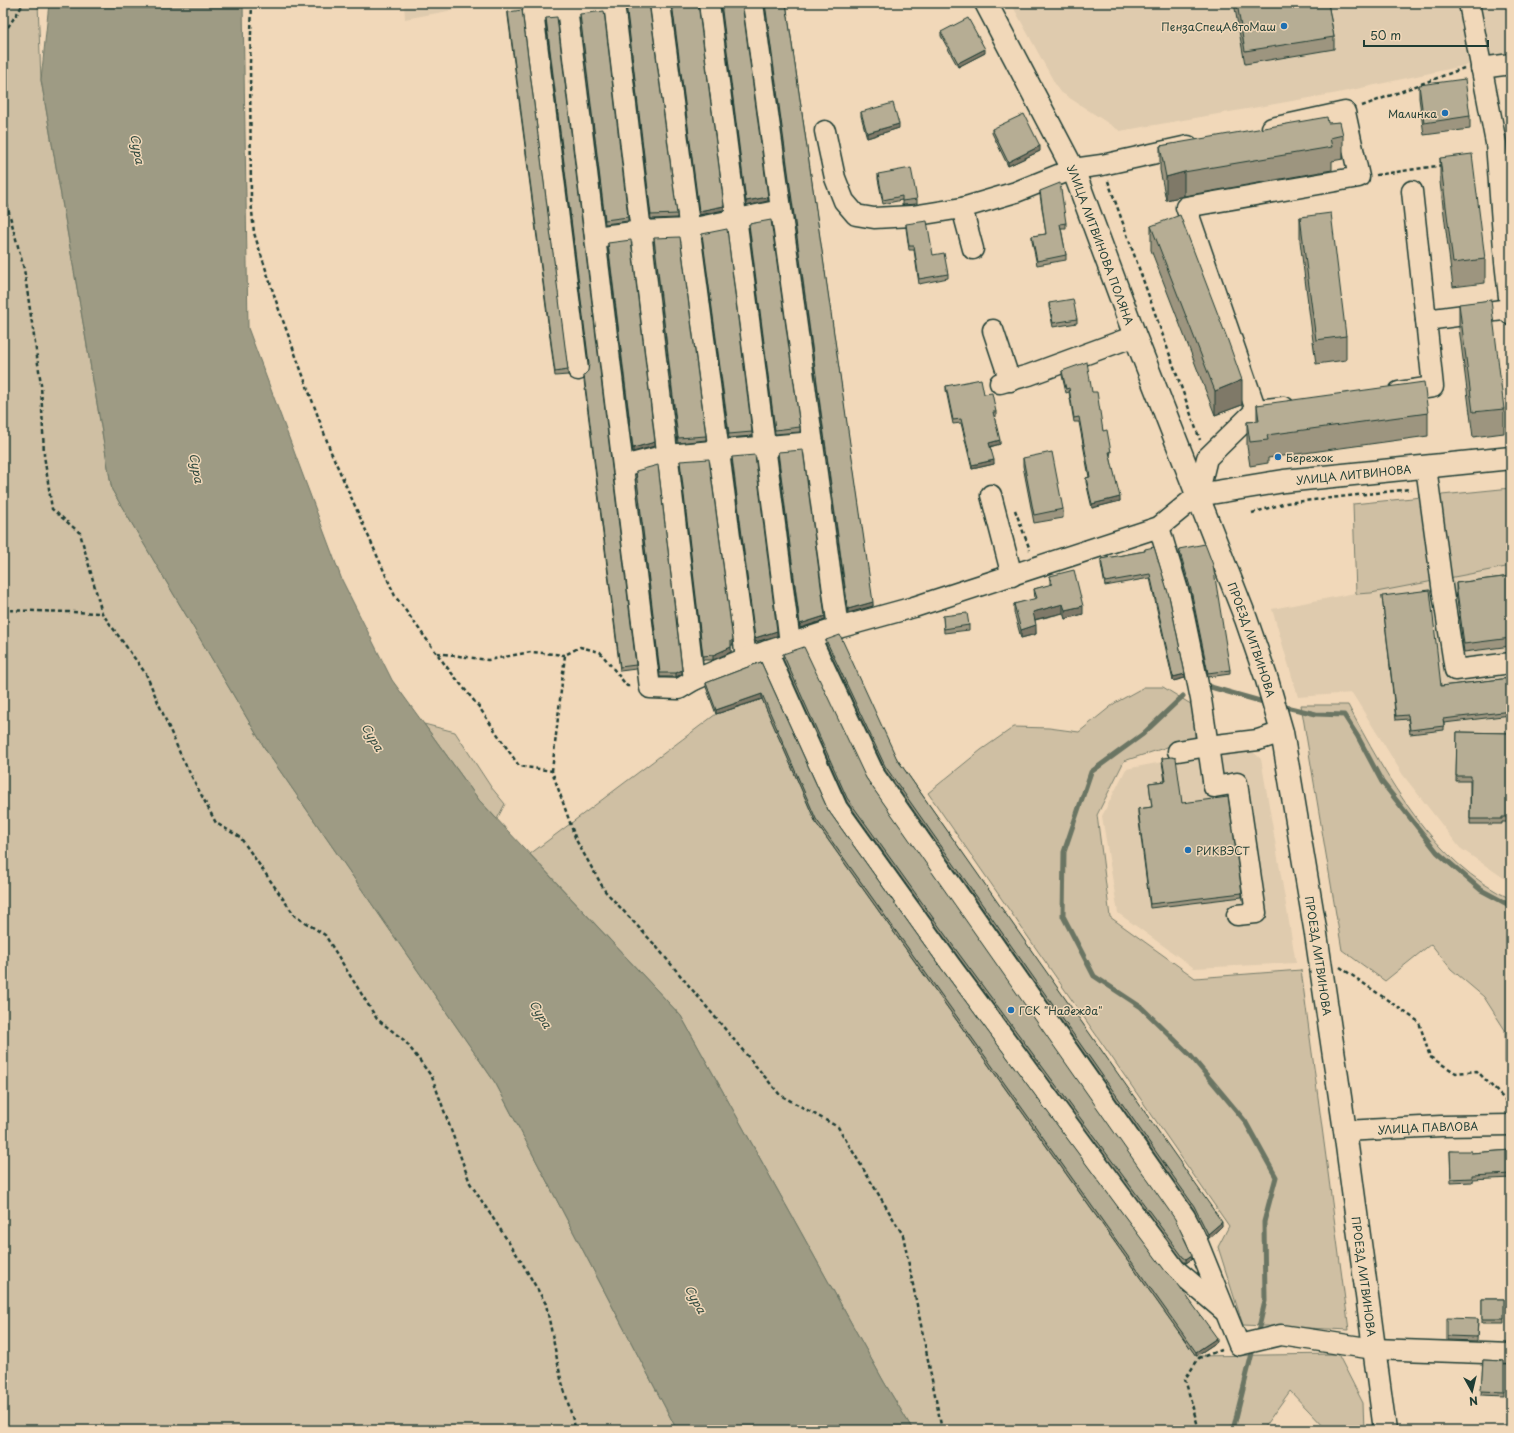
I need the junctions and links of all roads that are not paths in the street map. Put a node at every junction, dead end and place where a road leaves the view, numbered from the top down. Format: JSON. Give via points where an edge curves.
{"nodes":[{"id":1,"x":608,"y":3,"type":"edge"},
{"id":2,"x":614,"y":3,"type":"edge"},
{"id":3,"x":660,"y":3,"type":"edge"},
{"id":4,"x":709,"y":3,"type":"edge"},
{"id":5,"x":753,"y":3,"type":"edge"},
{"id":6,"x":986,"y":3,"type":"edge"},
{"id":7,"x":1469,"y":3,"type":"edge"},
{"id":8,"x":567,"y":8,"type":"junction"},
{"id":9,"x":1511,"y":64,"type":"edge"},
{"id":10,"x":1481,"y":65,"type":"junction"},
{"id":11,"x":825,"y":131,"type":"dead end"},
{"id":12,"x":1254,"y":132,"type":"edge"},
{"id":13,"x":1209,"y":142,"type":"edge"},
{"id":14,"x":1073,"y":169,"type":"junction"},
{"id":15,"x":1412,"y":191,"type":"dead end"},
{"id":16,"x":962,"y":208,"type":"junction"},
{"id":17,"x":781,"y":210,"type":"junction"},
{"id":18,"x":736,"y":219,"type":"junction"},
{"id":19,"x":690,"y":229,"type":"junction"},
{"id":20,"x":641,"y":231,"type":"junction"},
{"id":21,"x":595,"y":237,"type":"junction"},
{"id":22,"x":973,"y":249,"type":"dead end"},
{"id":23,"x":1508,"y":262,"type":"edge"},
{"id":24,"x":1510,"y":309,"type":"edge"},
{"id":25,"x":1511,"y":315,"type":"edge"},
{"id":26,"x":1426,"y":320,"type":"junction"},
{"id":27,"x":993,"y":330,"type":"dead end"},
{"id":28,"x":1135,"y":336,"type":"junction"},
{"id":29,"x":578,"y":370,"type":"dead end"},
{"id":30,"x":1379,"y":394,"type":"edge"},
{"id":31,"x":1302,"y":404,"type":"edge"},
{"id":32,"x":1256,"y":410,"type":"junction"},
{"id":33,"x":813,"y":442,"type":"junction"},
{"id":34,"x":765,"y":446,"type":"junction"},
{"id":35,"x":719,"y":450,"type":"junction"},
{"id":36,"x":667,"y":455,"type":"junction"},
{"id":37,"x":1511,"y":458,"type":"edge"},
{"id":38,"x":622,"y":466,"type":"junction"},
{"id":39,"x":1428,"y":477,"type":"junction"},
{"id":40,"x":991,"y":495,"type":"dead end"},
{"id":41,"x":1198,"y":495,"type":"junction"},
{"id":42,"x":1159,"y":527,"type":"junction"},
{"id":43,"x":1012,"y":576,"type":"junction"},
{"id":44,"x":838,"y":628,"type":"junction"},
{"id":45,"x":810,"y":637,"type":"junction"},
{"id":46,"x":790,"y":643,"type":"junction"},
{"id":47,"x":767,"y":651,"type":"junction"},
{"id":48,"x":746,"y":658,"type":"junction"},
{"id":49,"x":1511,"y":663,"type":"edge"},
{"id":50,"x":694,"y":680,"type":"junction"},
{"id":51,"x":1282,"y":732,"type":"junction"},
{"id":52,"x":1208,"y":746,"type":"junction"},
{"id":53,"x":1178,"y":751,"type":"dead end"},
{"id":54,"x":1237,"y":915,"type":"dead end"},
{"id":55,"x":1511,"y":1125,"type":"edge"},
{"id":56,"x":1345,"y":1131,"type":"junction"},
{"id":57,"x":1226,"y":1313,"type":"junction"},
{"id":58,"x":1374,"y":1349,"type":"junction"},
{"id":59,"x":1511,"y":1354,"type":"edge"},
{"id":60,"x":1385,"y":1430,"type":"edge"}],
"edges":[{"from":1,"to":8,"type":"street"},
{"from":2,"to":20,"type":"street"},
{"from":3,"to":19,"type":"street"},
{"from":4,"to":18,"type":"street"},
{"from":5,"to":17,"type":"street"},
{"from":6,"to":14,"type":"main road","name":"УЛИЦА ЛИТВИНОВА ПОЛЯНА"},
{"from":7,"to":10,"type":"street"},
{"from":8,"to":21,"type":"street"},
{"from":8,"to":29,"type":"street","via":[[533,12]]},
{"from":9,"to":10,"type":"street"},
{"from":10,"to":23,"type":"street","via":[[1496,143]]},
{"from":11,"to":16,"type":"street","via":[[835,178],[844,201],[856,214],[874,218],[912,216]]},
{"from":12,"to":32,"type":"street","via":[[1345,112],[1359,177],[1186,207]]},
{"from":13,"to":14,"type":"street"},
{"from":14,"to":16,"type":"street","via":[[1016,192]]},
{"from":14,"to":28,"type":"main road","name":"УЛИЦА ЛИТВИНОВА ПОЛЯНА"},
{"from":15,"to":26,"type":"street"},
{"from":16,"to":22,"type":"street"},
{"from":17,"to":18,"type":"street"},
{"from":17,"to":33,"type":"street"},
{"from":18,"to":19,"type":"street"},
{"from":18,"to":34,"type":"street"},
{"from":19,"to":20,"type":"street"},
{"from":19,"to":35,"type":"street"},
{"from":20,"to":21,"type":"street"},
{"from":20,"to":36,"type":"street"},
{"from":21,"to":38,"type":"street"},
{"from":23,"to":24,"type":"street"},
{"from":24,"to":25,"type":"street"},
{"from":24,"to":26,"type":"street"},
{"from":26,"to":30,"type":"street","via":[[1433,387]]},
{"from":27,"to":28,"type":"street","via":[[1005,382]]},
{"from":28,"to":41,"type":"main road","name":"УЛИЦА ЛИТВИНОВА ПОЛЯНА"},
{"from":31,"to":32,"type":"street"},
{"from":32,"to":41,"type":"street","via":[[1207,458]]},
{"from":33,"to":34,"type":"street"},
{"from":33,"to":44,"type":"street"},
{"from":34,"to":35,"type":"street"},
{"from":34,"to":46,"type":"street"},
{"from":35,"to":36,"type":"street"},
{"from":35,"to":48,"type":"street"},
{"from":36,"to":38,"type":"street"},
{"from":36,"to":50,"type":"street"},
{"from":37,"to":39,"type":"main road","name":"УЛИЦА ЛИТВИНОВА"},
{"from":38,"to":50,"type":"street","via":[[650,688],[679,689]]},
{"from":39,"to":41,"type":"main road","name":"УЛИЦА ЛИТВИНОВА","via":[[1284,481]]},
{"from":39,"to":49,"type":"street","via":[[1455,670]]},
{"from":40,"to":43,"type":"street"},
{"from":41,"to":42,"type":"street"},
{"from":41,"to":51,"type":"main road","name":"ПРОЕЗД ЛИТВИНОВА","via":[[1246,619]]},
{"from":42,"to":43,"type":"street"},
{"from":42,"to":52,"type":"street","via":[[1180,597]]},
{"from":43,"to":44,"type":"street"},
{"from":44,"to":45,"type":"street"},
{"from":45,"to":46,"type":"street"},
{"from":45,"to":57,"type":"street","via":[[875,776],[1185,1217]]},
{"from":46,"to":47,"type":"street"},
{"from":47,"to":48,"type":"street"},
{"from":47,"to":57,"type":"street","via":[[837,808],[1175,1269]]},
{"from":48,"to":50,"type":"street"},
{"from":51,"to":52,"type":"street","via":[[1258,740]]},
{"from":51,"to":56,"type":"main road","name":"ПРОЕЗД ЛИТВИНОВА"},
{"from":52,"to":53,"type":"street"},
{"from":52,"to":54,"type":"street","via":[[1214,786],[1237,783],[1256,913]]},
{"from":55,"to":56,"type":"street","name":"УЛИЦА ПАВЛОВА"},
{"from":56,"to":58,"type":"main road","name":"ПРОЕЗД ЛИТВИНОВА"},
{"from":57,"to":58,"type":"street","via":[[1239,1345],[1281,1335]]},
{"from":58,"to":59,"type":"street"},
{"from":58,"to":60,"type":"main road","name":"ПРОЕЗД ЛИТВИНОВА"}]}
